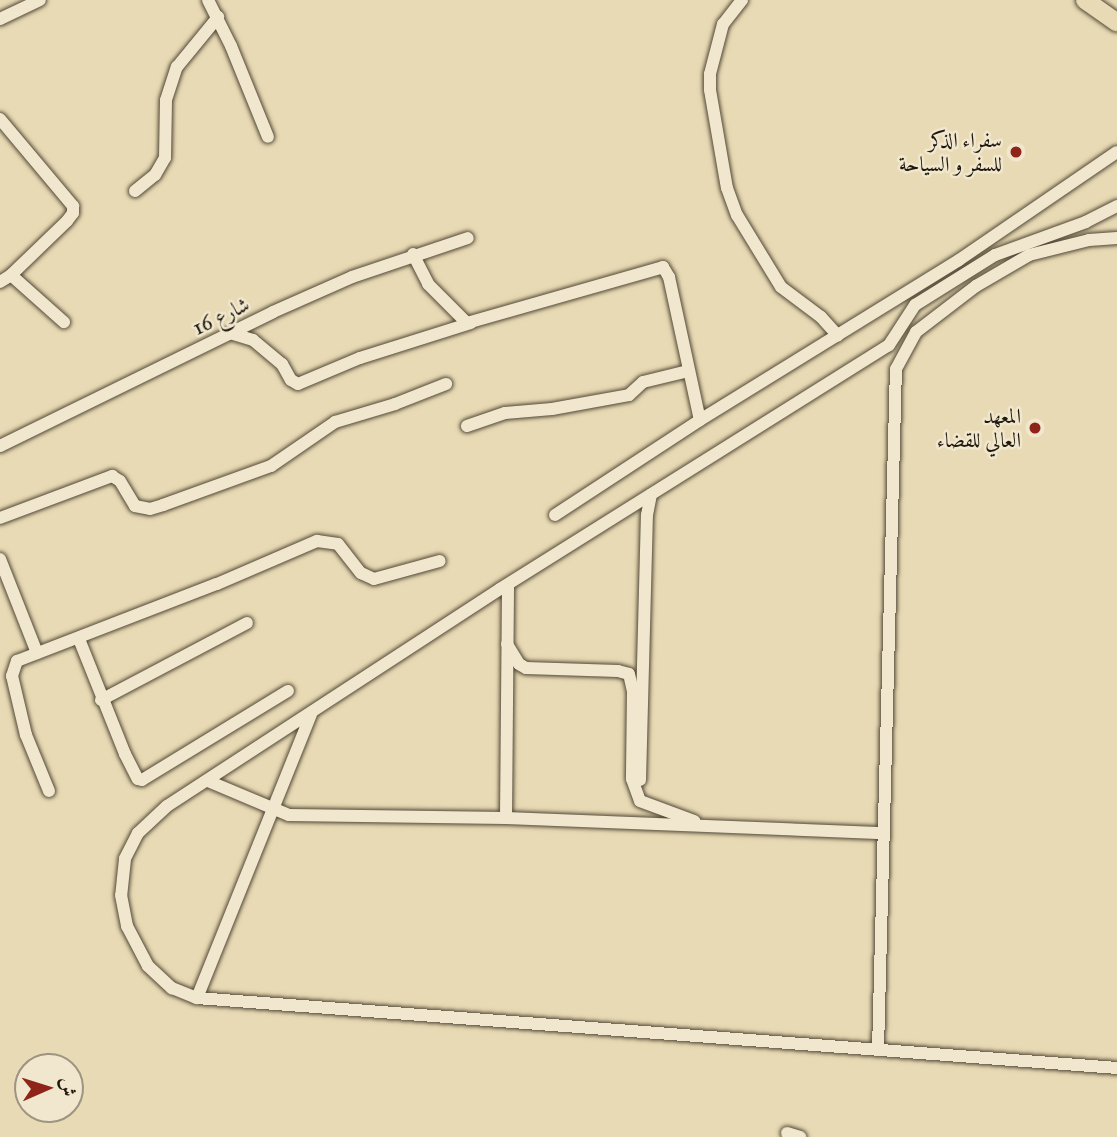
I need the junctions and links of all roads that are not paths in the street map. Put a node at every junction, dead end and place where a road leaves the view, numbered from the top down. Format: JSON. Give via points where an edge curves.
{"nodes":[{"id":1,"x":40,"y":0,"type":"edge"},
{"id":2,"x":208,"y":0,"type":"edge"},
{"id":3,"x":742,"y":0,"type":"edge"},
{"id":4,"x":1085,"y":0,"type":"edge"},
{"id":5,"x":218,"y":17,"type":"junction"},
{"id":6,"x":0,"y":19,"type":"edge"},
{"id":7,"x":1117,"y":22,"type":"edge"},
{"id":8,"x":0,"y":119,"type":"edge"},
{"id":9,"x":268,"y":137,"type":"dead end"},
{"id":10,"x":1117,"y":152,"type":"edge"},
{"id":11,"x":135,"y":191,"type":"dead end"},
{"id":12,"x":1117,"y":206,"type":"edge"},
{"id":13,"x":468,"y":238,"type":"dead end"},
{"id":14,"x":1117,"y":238,"type":"edge"},
{"id":15,"x":413,"y":254,"type":"junction"},
{"id":16,"x":6,"y":279,"type":"edge"},
{"id":17,"x":64,"y":322,"type":"dead end"},
{"id":18,"x":471,"y":323,"type":"junction"},
{"id":19,"x":230,"y":333,"type":"junction"},
{"id":20,"x":838,"y":336,"type":"junction"},
{"id":21,"x":688,"y":371,"type":"junction"},
{"id":22,"x":446,"y":384,"type":"dead end"},
{"id":23,"x":700,"y":421,"type":"junction"},
{"id":24,"x":467,"y":426,"type":"dead end"},
{"id":25,"x":0,"y":446,"type":"edge"},
{"id":26,"x":651,"y":494,"type":"junction"},
{"id":27,"x":555,"y":515,"type":"dead end"},
{"id":28,"x":0,"y":517,"type":"edge"},
{"id":29,"x":0,"y":559,"type":"edge"},
{"id":30,"x":440,"y":561,"type":"dead end"},
{"id":31,"x":508,"y":584,"type":"junction"},
{"id":32,"x":247,"y":623,"type":"dead end"},
{"id":33,"x":79,"y":639,"type":"junction"},
{"id":34,"x":507,"y":644,"type":"junction"},
{"id":35,"x":37,"y":653,"type":"junction"},
{"id":36,"x":288,"y":691,"type":"dead end"},
{"id":37,"x":101,"y":700,"type":"junction"},
{"id":38,"x":311,"y":714,"type":"junction"},
{"id":39,"x":208,"y":781,"type":"junction"},
{"id":40,"x":49,"y":791,"type":"dead end"},
{"id":41,"x":640,"y":801,"type":"junction"},
{"id":42,"x":273,"y":810,"type":"junction"},
{"id":43,"x":506,"y":818,"type":"junction"},
{"id":44,"x":708,"y":826,"type":"junction"},
{"id":45,"x":884,"y":833,"type":"junction"},
{"id":46,"x":197,"y":998,"type":"junction"},
{"id":47,"x":878,"y":1050,"type":"junction"},
{"id":48,"x":1117,"y":1068,"type":"edge"},
{"id":49,"x":787,"y":1133,"type":"dead end"},
{"id":50,"x":800,"y":1137,"type":"edge"}],
"edges":[{"from":1,"to":6,"type":"street"},
{"from":2,"to":5,"type":"street"},
{"from":3,"to":20,"type":"street","via":[[723,24],[710,74],[727,188],[737,215],[781,287]]},
{"from":4,"to":7,"type":"highway"},
{"from":5,"to":9,"type":"street"},
{"from":5,"to":11,"type":"street","via":[[177,67],[166,100],[165,158],[155,175]]},
{"from":8,"to":16,"type":"street","via":[[73,206],[71,217]]},
{"from":10,"to":20,"type":"street"},
{"from":12,"to":26,"type":"street","via":[[995,255],[915,305],[888,345]]},
{"from":13,"to":15,"type":"street","name":"شارع 16"},
{"from":14,"to":45,"type":"street","via":[[1030,255],[976,286],[916,332],[896,369]]},
{"from":15,"to":18,"type":"street","via":[[428,284],[463,323]]},
{"from":15,"to":19,"type":"street","name":"شارع 16"},
{"from":16,"to":17,"type":"street"},
{"from":18,"to":19,"type":"street","via":[[298,384],[260,344]]},
{"from":18,"to":21,"type":"street","via":[[663,267],[670,277]]},
{"from":19,"to":25,"type":"street","name":"شارع 16"},
{"from":20,"to":23,"type":"street"},
{"from":21,"to":23,"type":"street"},
{"from":21,"to":24,"type":"street","via":[[643,382],[629,396],[505,413]]},
{"from":22,"to":28,"type":"street","via":[[335,422],[271,466],[150,509],[135,506],[112,476]]},
{"from":23,"to":27,"type":"street"},
{"from":26,"to":31,"type":"street"},
{"from":26,"to":41,"type":"street"},
{"from":29,"to":35,"type":"street"},
{"from":30,"to":33,"type":"street","via":[[374,579],[361,573],[338,544],[317,541]]},
{"from":31,"to":34,"type":"street"},
{"from":31,"to":38,"type":"street"},
{"from":32,"to":37,"type":"street"},
{"from":33,"to":35,"type":"street"},
{"from":33,"to":37,"type":"street"},
{"from":34,"to":41,"type":"street","via":[[526,667],[629,674],[633,691],[632,779]]},
{"from":34,"to":43,"type":"street"},
{"from":35,"to":40,"type":"street","via":[[16,661],[12,671],[26,735]]},
{"from":36,"to":37,"type":"street","via":[[146,780],[135,775]]},
{"from":38,"to":39,"type":"street"},
{"from":38,"to":42,"type":"street"},
{"from":39,"to":42,"type":"street"},
{"from":39,"to":46,"type":"street","via":[[167,806],[138,833],[125,859],[121,895],[127,926],[148,966],[172,988]]},
{"from":41,"to":44,"type":"street"},
{"from":42,"to":43,"type":"street","via":[[289,815]]},
{"from":42,"to":46,"type":"street"},
{"from":43,"to":44,"type":"street"},
{"from":44,"to":45,"type":"street"},
{"from":45,"to":47,"type":"street"},
{"from":46,"to":47,"type":"street"},
{"from":47,"to":48,"type":"street"},
{"from":49,"to":50,"type":"street"}]}
